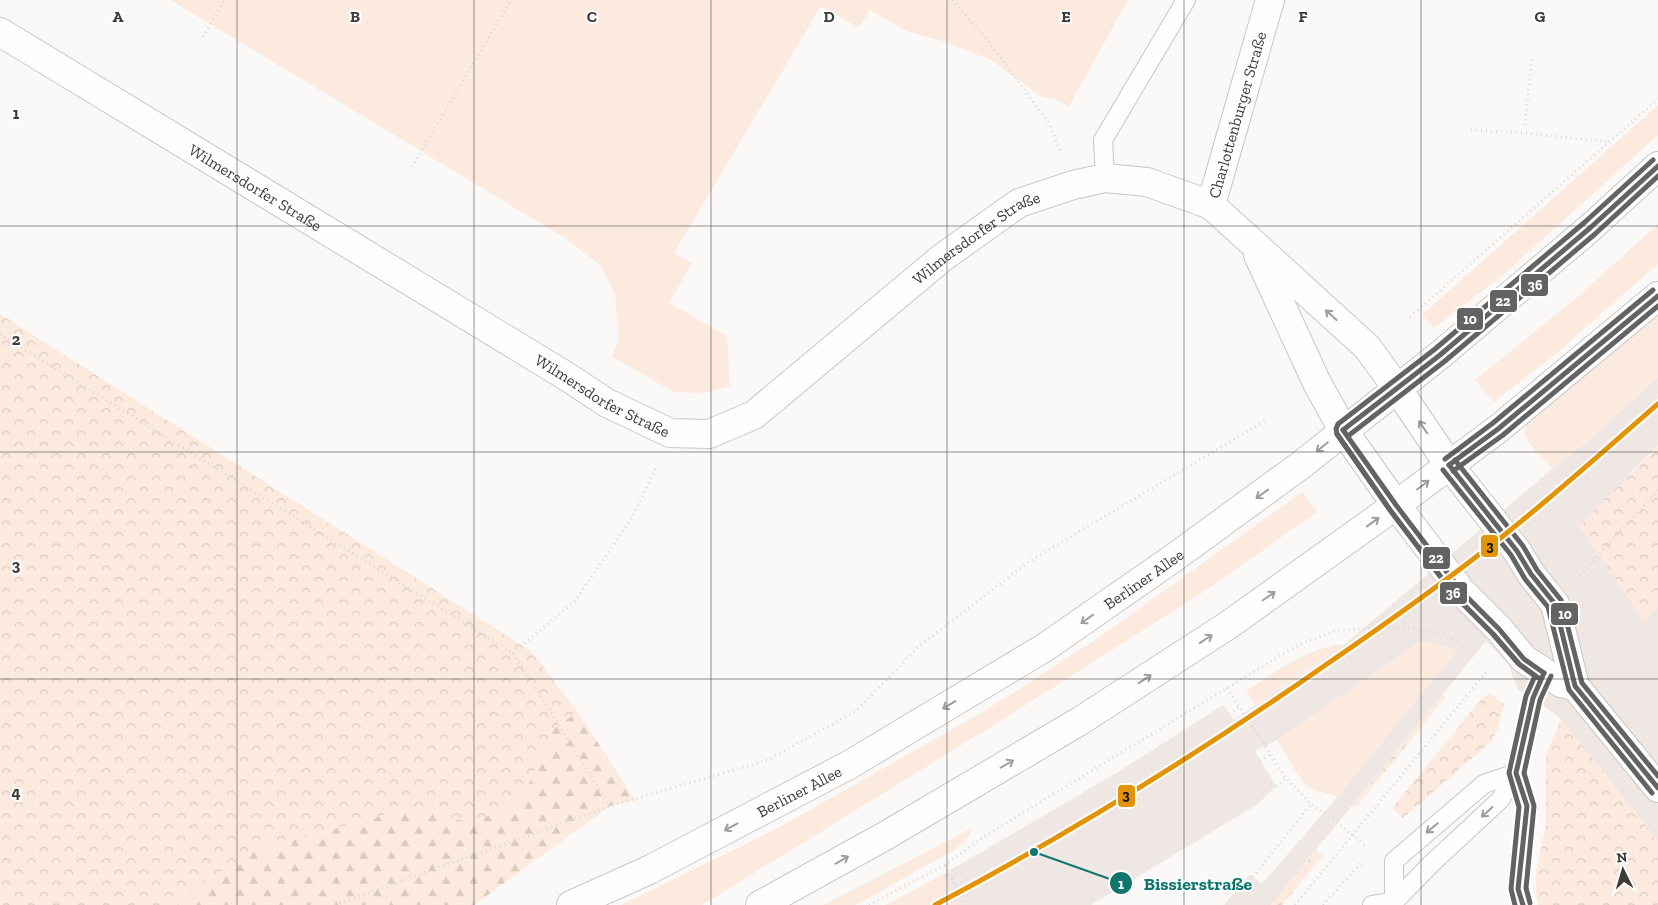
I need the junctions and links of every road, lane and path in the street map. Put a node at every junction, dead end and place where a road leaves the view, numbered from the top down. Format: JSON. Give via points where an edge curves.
{"nodes":[{"id":1,"x":225,"y":0,"type":"edge"},
{"id":2,"x":511,"y":0,"type":"edge"},
{"id":3,"x":952,"y":0,"type":"edge"},
{"id":4,"x":1186,"y":0,"type":"edge"},
{"id":5,"x":1270,"y":0,"type":"edge"},
{"id":6,"x":0,"y":32,"type":"edge"},
{"id":7,"x":203,"y":37,"type":"dead end"},
{"id":8,"x":1532,"y":56,"type":"dead end"},
{"id":9,"x":1658,"y":99,"type":"edge"},
{"id":10,"x":1526,"y":125,"type":"dead end"},
{"id":11,"x":1471,"y":130,"type":"dead end"},
{"id":12,"x":1611,"y":142,"type":"junction"},
{"id":13,"x":1658,"y":166,"type":"edge"},
{"id":14,"x":412,"y":167,"type":"dead end"},
{"id":15,"x":1105,"y":178,"type":"junction"},
{"id":16,"x":1073,"y":185,"type":"junction"},
{"id":17,"x":1211,"y":205,"type":"junction"},
{"id":18,"x":1252,"y":242,"type":"junction"},
{"id":19,"x":1658,"y":296,"type":"edge"},
{"id":20,"x":1410,"y":317,"type":"dead end"},
{"id":21,"x":0,"y":334,"type":"edge"},
{"id":22,"x":1397,"y":388,"type":"junction"},
{"id":23,"x":1268,"y":419,"type":"dead end"},
{"id":24,"x":1343,"y":430,"type":"junction"},
{"id":25,"x":670,"y":433,"type":"junction"},
{"id":26,"x":1449,"y":465,"type":"junction"},
{"id":27,"x":1658,"y":490,"type":"edge"},
{"id":28,"x":1396,"y":505,"type":"junction"},
{"id":29,"x":1555,"y":604,"type":"junction"},
{"id":30,"x":1464,"y":644,"type":"dead end"},
{"id":31,"x":1518,"y":650,"type":"junction"},
{"id":32,"x":513,"y":653,"type":"junction"},
{"id":33,"x":1544,"y":673,"type":"junction"},
{"id":34,"x":1575,"y":686,"type":"junction"},
{"id":35,"x":1227,"y":688,"type":"junction"},
{"id":36,"x":1239,"y":707,"type":"junction"},
{"id":37,"x":1229,"y":714,"type":"dead end"},
{"id":38,"x":1271,"y":754,"type":"junction"},
{"id":39,"x":1260,"y":761,"type":"dead end"},
{"id":40,"x":1516,"y":773,"type":"junction"},
{"id":41,"x":1286,"y":778,"type":"junction"},
{"id":42,"x":1276,"y":786,"type":"dead end"},
{"id":43,"x":1658,"y":788,"type":"edge"},
{"id":44,"x":1312,"y":804,"type":"junction"},
{"id":45,"x":610,"y":806,"type":"junction"},
{"id":46,"x":1352,"y":834,"type":"junction"},
{"id":47,"x":1372,"y":851,"type":"dead end"},
{"id":48,"x":945,"y":865,"type":"junction"},
{"id":49,"x":963,"y":871,"type":"dead end"},
{"id":50,"x":1253,"y":877,"type":"dead end"},
{"id":51,"x":952,"y":878,"type":"junction"},
{"id":52,"x":1393,"y":904,"type":"edge"},
{"id":53,"x":335,"y":905,"type":"edge"},
{"id":54,"x":572,"y":905,"type":"edge"},
{"id":55,"x":760,"y":905,"type":"edge"},
{"id":56,"x":869,"y":905,"type":"edge"},
{"id":57,"x":966,"y":905,"type":"edge"},
{"id":58,"x":1295,"y":905,"type":"edge"},
{"id":59,"x":1372,"y":905,"type":"edge"},
{"id":60,"x":1523,"y":905,"type":"edge"}],
"edges":[{"from":1,"to":7,"type":"path"},
{"from":2,"to":14,"type":"path"},
{"from":3,"to":16,"type":"path","via":[[986,38],[1049,123]]},
{"from":4,"to":15,"type":"lane","via":[[1103,140]]},
{"from":5,"to":17,"type":"street","name":"Charlottenburger Straße"},
{"from":6,"to":25,"type":"street","name":"Wilmersdorfer Straße","via":[[607,403]]},
{"from":8,"to":10,"type":"path"},
{"from":9,"to":12,"type":"path"},
{"from":11,"to":12,"type":"path"},
{"from":12,"to":20,"type":"path"},
{"from":13,"to":22,"type":"street","name":"Berliner Allee","via":[[1590,228]]},
{"from":15,"to":16,"type":"street","name":"Wilmersdorfer Straße"},
{"from":15,"to":17,"type":"street","name":"Wilmersdorfer Straße","via":[[1146,182]]},
{"from":16,"to":25,"type":"street","name":"Wilmersdorfer Straße","via":[[1019,204],[943,258],[754,415],[709,434]]},
{"from":17,"to":18,"type":"street","name":"Charlottenburger Straße"},
{"from":22,"to":18,"type":"street","name":"Charlottenburger Straße","one_way":true,"via":[[1367,347]]},
{"from":18,"to":24,"type":"street","name":"Charlottenburger Straße","via":[[1317,383]]},
{"from":19,"to":26,"type":"street","via":[[1498,429]]},
{"from":21,"to":32,"type":"path"},
{"from":22,"to":24,"type":"street","name":"Berliner Allee"},
{"from":26,"to":22,"type":"street","name":"Charlottenburger Straße","one_way":true},
{"from":23,"to":45,"type":"path","via":[[1030,561],[919,646],[856,711],[768,760]]},
{"from":24,"to":28,"type":"street","name":"Charlottenburger Straße"},
{"from":24,"to":54,"type":"street","name":"Berliner Allee","one_way":true,"via":[[1175,558],[1044,648],[849,765],[649,870]]},
{"from":25,"to":32,"type":"path","via":[[631,519],[575,601]]},
{"from":28,"to":26,"type":"street","one_way":true},
{"from":26,"to":29,"type":"street","name":"Charlottenburger Straße"},
{"from":27,"to":29,"type":"path"},
{"from":28,"to":31,"type":"street","name":"Charlottenburger Straße","via":[[1462,592]]},
{"from":55,"to":28,"type":"street","one_way":true,"via":[[1080,721],[1230,624]]},
{"from":29,"to":34,"type":"street"},
{"from":30,"to":35,"type":"path","via":[[1443,634],[1414,629],[1382,626],[1335,631],[1291,649]]},
{"from":31,"to":33,"type":"street","name":"Charlottenburger Straße","via":[[1524,659]]},
{"from":31,"to":46,"type":"path","via":[[1494,663]]},
{"from":32,"to":45,"type":"path"},
{"from":33,"to":34,"type":"street","name":"Charlottenburger Straße","via":[[1561,683]]},
{"from":33,"to":40,"type":"lane","via":[[1533,698]]},
{"from":34,"to":43,"type":"street"},
{"from":35,"to":36,"type":"path"},
{"from":35,"to":48,"type":"path","via":[[985,836]]},
{"from":36,"to":37,"type":"path"},
{"from":36,"to":38,"type":"path"},
{"from":38,"to":39,"type":"path"},
{"from":38,"to":41,"type":"path"},
{"from":40,"to":52,"type":"lane","one_way":true,"via":[[1500,800]]},
{"from":40,"to":52,"type":"lane","one_way":true,"via":[[1484,784],[1394,861]]},
{"from":40,"to":60,"type":"lane","via":[[1527,806],[1518,890]]},
{"from":41,"to":42,"type":"path"},
{"from":41,"to":44,"type":"path"},
{"from":44,"to":46,"type":"path"},
{"from":44,"to":50,"type":"path"},
{"from":45,"to":53,"type":"path"},
{"from":46,"to":47,"type":"path"},
{"from":46,"to":58,"type":"path"},
{"from":48,"to":51,"type":"path"},
{"from":48,"to":56,"type":"path"},
{"from":49,"to":51,"type":"path"},
{"from":51,"to":57,"type":"path"},
{"from":52,"to":59,"type":"lane"}]}
